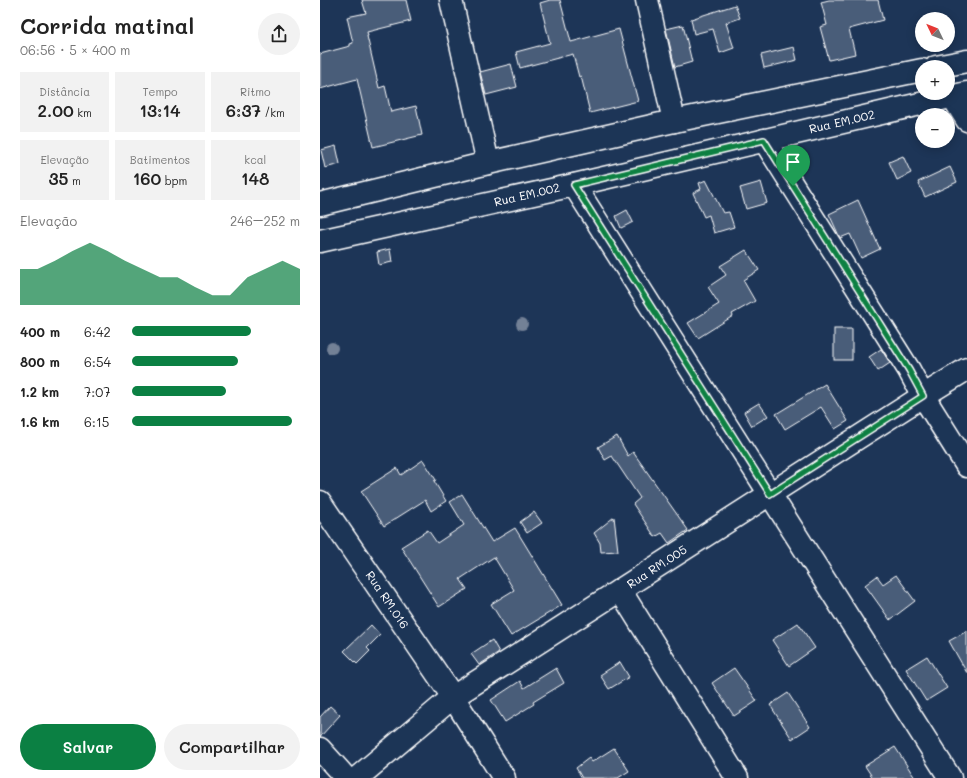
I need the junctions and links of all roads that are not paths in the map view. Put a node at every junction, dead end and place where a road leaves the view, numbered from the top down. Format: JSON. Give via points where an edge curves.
{"nodes":[{"id":1,"x":451,"y":0,"type":"edge"},
{"id":2,"x":647,"y":0,"type":"edge"},
{"id":3,"x":967,"y":61,"type":"edge"},
{"id":4,"x":955,"y":63,"type":"edge"},
{"id":5,"x":915,"y":71,"type":"edge"},
{"id":6,"x":960,"y":94,"type":"edge"},
{"id":7,"x":967,"y":120,"type":"edge"},
{"id":8,"x":674,"y":121,"type":"junction"},
{"id":9,"x":764,"y":140,"type":"junction"},
{"id":10,"x":488,"y":163,"type":"junction"},
{"id":11,"x":574,"y":185,"type":"junction"},
{"id":12,"x":320,"y":204,"type":"edge"},
{"id":13,"x":320,"y":241,"type":"edge"},
{"id":14,"x":967,"y":369,"type":"edge"},
{"id":15,"x":923,"y":396,"type":"junction"},
{"id":16,"x":967,"y":466,"type":"edge"},
{"id":17,"x":770,"y":494,"type":"junction"},
{"id":18,"x":320,"y":502,"type":"edge"},
{"id":19,"x":620,"y":590,"type":"junction"},
{"id":20,"x":453,"y":697,"type":"junction"},
{"id":21,"x":320,"y":749,"type":"edge"},
{"id":22,"x":346,"y":778,"type":"edge"},
{"id":23,"x":357,"y":778,"type":"edge"},
{"id":24,"x":504,"y":778,"type":"edge"},
{"id":25,"x":737,"y":778,"type":"edge"},
{"id":26,"x":950,"y":778,"type":"edge"}],
"edges":[{"from":1,"to":10,"type":"street"},
{"from":2,"to":8,"type":"street"},
{"from":3,"to":4,"type":"street"},
{"from":5,"to":8,"type":"street"},
{"from":6,"to":7,"type":"street"},
{"from":6,"to":9,"type":"street","name":"Rua EM.002"},
{"from":8,"to":10,"type":"street"},
{"from":9,"to":11,"type":"street","name":"Rua EM.002"},
{"from":9,"to":15,"type":"street"},
{"from":10,"to":12,"type":"street"},
{"from":11,"to":13,"type":"street","name":"Rua EM.002"},
{"from":11,"to":17,"type":"street"},
{"from":14,"to":15,"type":"street","name":"Rua RM.005"},
{"from":15,"to":16,"type":"street"},
{"from":15,"to":17,"type":"street","name":"Rua RM.005"},
{"from":17,"to":19,"type":"street","name":"Rua RM.005"},
{"from":17,"to":26,"type":"street"},
{"from":18,"to":20,"type":"street","name":"Rua RM.016"},
{"from":19,"to":20,"type":"street","name":"Rua RM.005"},
{"from":19,"to":25,"type":"street"},
{"from":20,"to":23,"type":"street","name":"Rua RM.005"},
{"from":20,"to":24,"type":"street","name":"Rua RM.016"},
{"from":21,"to":22,"type":"street"}]}
